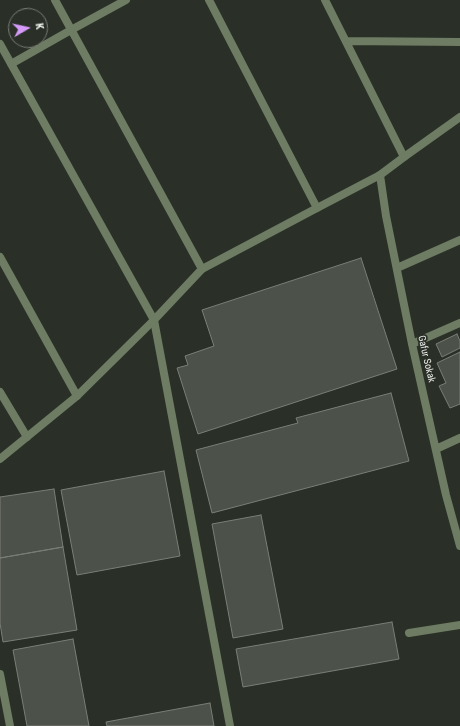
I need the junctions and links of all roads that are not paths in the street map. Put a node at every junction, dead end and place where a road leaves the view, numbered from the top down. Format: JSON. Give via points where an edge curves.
{"nodes":[{"id":1,"x":55,"y":0,"type":"edge"},
{"id":2,"x":126,"y":0,"type":"edge"},
{"id":3,"x":209,"y":0,"type":"edge"},
{"id":4,"x":326,"y":0,"type":"edge"},
{"id":5,"x":71,"y":30,"type":"junction"},
{"id":6,"x":346,"y":42,"type":"junction"},
{"id":7,"x":460,"y":42,"type":"edge"},
{"id":8,"x":0,"y":44,"type":"edge"},
{"id":9,"x":11,"y":64,"type":"junction"},
{"id":10,"x":460,"y":116,"type":"edge"},
{"id":11,"x":404,"y":157,"type":"junction"},
{"id":12,"x":380,"y":175,"type":"junction"},
{"id":13,"x":317,"y":208,"type":"junction"},
{"id":14,"x":460,"y":240,"type":"edge"},
{"id":15,"x":0,"y":257,"type":"edge"},
{"id":16,"x":397,"y":268,"type":"junction"},
{"id":17,"x":202,"y":269,"type":"junction"},
{"id":18,"x":154,"y":320,"type":"junction"},
{"id":19,"x":460,"y":322,"type":"edge"},
{"id":20,"x":412,"y":344,"type":"junction"},
{"id":21,"x":0,"y":392,"type":"edge"},
{"id":22,"x":77,"y":396,"type":"junction"},
{"id":23,"x":27,"y":437,"type":"junction"},
{"id":24,"x":460,"y":438,"type":"edge"},
{"id":25,"x":436,"y":449,"type":"junction"},
{"id":26,"x":0,"y":459,"type":"edge"},
{"id":27,"x":460,"y":546,"type":"edge"},
{"id":28,"x":460,"y":625,"type":"edge"},
{"id":29,"x":409,"y":633,"type":"dead end"},
{"id":30,"x":0,"y":674,"type":"edge"},
{"id":31,"x":10,"y":726,"type":"edge"},
{"id":32,"x":230,"y":726,"type":"edge"}],
"edges":[{"from":1,"to":5,"type":"street"},
{"from":2,"to":5,"type":"street"},
{"from":3,"to":13,"type":"street"},
{"from":4,"to":6,"type":"street"},
{"from":5,"to":9,"type":"street"},
{"from":5,"to":17,"type":"street"},
{"from":6,"to":7,"type":"street"},
{"from":6,"to":11,"type":"street"},
{"from":8,"to":9,"type":"street"},
{"from":9,"to":18,"type":"street"},
{"from":10,"to":11,"type":"street"},
{"from":11,"to":12,"type":"street"},
{"from":12,"to":13,"type":"street"},
{"from":12,"to":16,"type":"street","name":"Gafur Sokak"},
{"from":13,"to":17,"type":"street"},
{"from":14,"to":16,"type":"street"},
{"from":15,"to":22,"type":"street"},
{"from":16,"to":20,"type":"street","name":"Gafur Sokak"},
{"from":17,"to":18,"type":"street"},
{"from":18,"to":22,"type":"street"},
{"from":18,"to":32,"type":"street"},
{"from":19,"to":20,"type":"street"},
{"from":20,"to":25,"type":"street","name":"Gafur Sokak"},
{"from":21,"to":23,"type":"street"},
{"from":22,"to":23,"type":"street"},
{"from":23,"to":26,"type":"street"},
{"from":24,"to":25,"type":"street"},
{"from":25,"to":27,"type":"street","name":"Gafur Sokak"},
{"from":28,"to":29,"type":"street"},
{"from":30,"to":31,"type":"street"}]}
